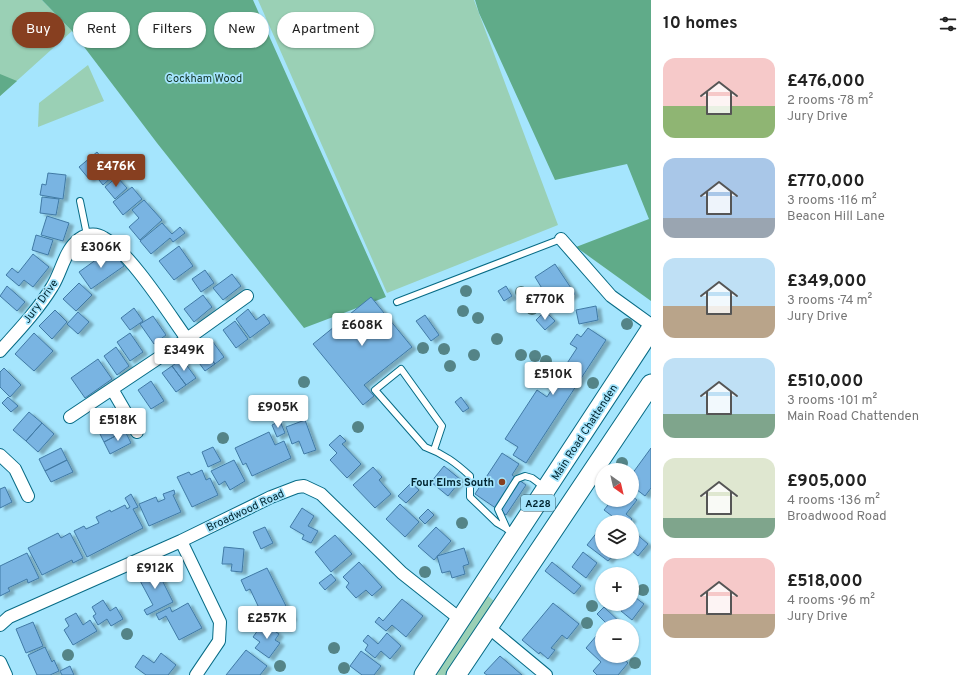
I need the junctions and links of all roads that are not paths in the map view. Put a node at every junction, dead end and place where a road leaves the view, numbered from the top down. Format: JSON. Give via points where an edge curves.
{"nodes":[{"id":1,"x":80,"y":201,"type":"dead end"},
{"id":2,"x":87,"y":235,"type":"junction"},
{"id":3,"x":561,"y":238,"type":"joint"},
{"id":4,"x":247,"y":296,"type":"dead end"},
{"id":5,"x":397,"y":302,"type":"dead end"},
{"id":6,"x":651,"y":325,"type":"edge"},
{"id":7,"x":651,"y":329,"type":"edge"},
{"id":8,"x":187,"y":339,"type":"junction"},
{"id":9,"x":0,"y":351,"type":"edge"},
{"id":10,"x":651,"y":384,"type":"edge"},
{"id":11,"x":112,"y":389,"type":"junction"},
{"id":12,"x":70,"y":417,"type":"dead end"},
{"id":13,"x":137,"y":432,"type":"dead end"},
{"id":14,"x":434,"y":450,"type":"junction"},
{"id":15,"x":0,"y":455,"type":"edge"},
{"id":16,"x":547,"y":489,"type":"junction"},
{"id":17,"x":28,"y":496,"type":"dead end"},
{"id":18,"x":512,"y":532,"type":"junction"},
{"id":19,"x":181,"y":541,"type":"junction"},
{"id":20,"x":460,"y":619,"type":"junction"},
{"id":21,"x":0,"y":625,"type":"edge"},
{"id":22,"x":487,"y":626,"type":"junction"},
{"id":23,"x":0,"y":662,"type":"edge"},
{"id":24,"x":6,"y":675,"type":"edge"},
{"id":25,"x":196,"y":675,"type":"edge"},
{"id":26,"x":424,"y":675,"type":"edge"},
{"id":27,"x":456,"y":675,"type":"edge"},
{"id":28,"x":546,"y":675,"type":"edge"}],
"edges":[{"from":1,"to":2,"type":"lane"},
{"from":2,"to":8,"type":"street","via":[[99,235],[116,247]]},
{"from":2,"to":9,"type":"street","name":"Jury Drive","via":[[71,248],[47,296]]},
{"from":3,"to":5,"type":"lane"},
{"from":3,"to":6,"type":"street","via":[[611,296]]},
{"from":4,"to":8,"type":"street"},
{"from":7,"to":16,"type":"main road","name":"Main Road Chattenden","number":"A228"},
{"from":8,"to":11,"type":"street"},
{"from":10,"to":22,"type":"main road","number":"A228"},
{"from":11,"to":12,"type":"street"},
{"from":11,"to":13,"type":"street"},
{"from":14,"to":14,"type":"lane","via":[[426,447],[375,390],[401,369],[442,426]]},
{"from":14,"to":18,"type":"lane","via":[[455,462],[470,476],[470,497],[497,523]]},
{"from":15,"to":17,"type":"street","via":[[15,469]]},
{"from":16,"to":18,"type":"main road","name":"Main Road Chattenden","number":"A228"},
{"from":16,"to":18,"type":"lane","via":[[532,478],[525,476],[517,479],[498,509]]},
{"from":18,"to":20,"type":"main road","name":"Main Road Chattenden","number":"A228"},
{"from":19,"to":20,"type":"street","name":"Broadwood Road","via":[[271,497],[297,487],[309,487],[321,494],[402,573]]},
{"from":19,"to":21,"type":"street","name":"Broadwood Road","via":[[9,617]]},
{"from":19,"to":25,"type":"street","via":[[220,622],[219,642]]},
{"from":20,"to":26,"type":"main road","name":"Main Road Chattenden","number":"A228"},
{"from":22,"to":27,"type":"main road","number":"A228"},
{"from":22,"to":28,"type":"street"},
{"from":23,"to":24,"type":"street"}]}
